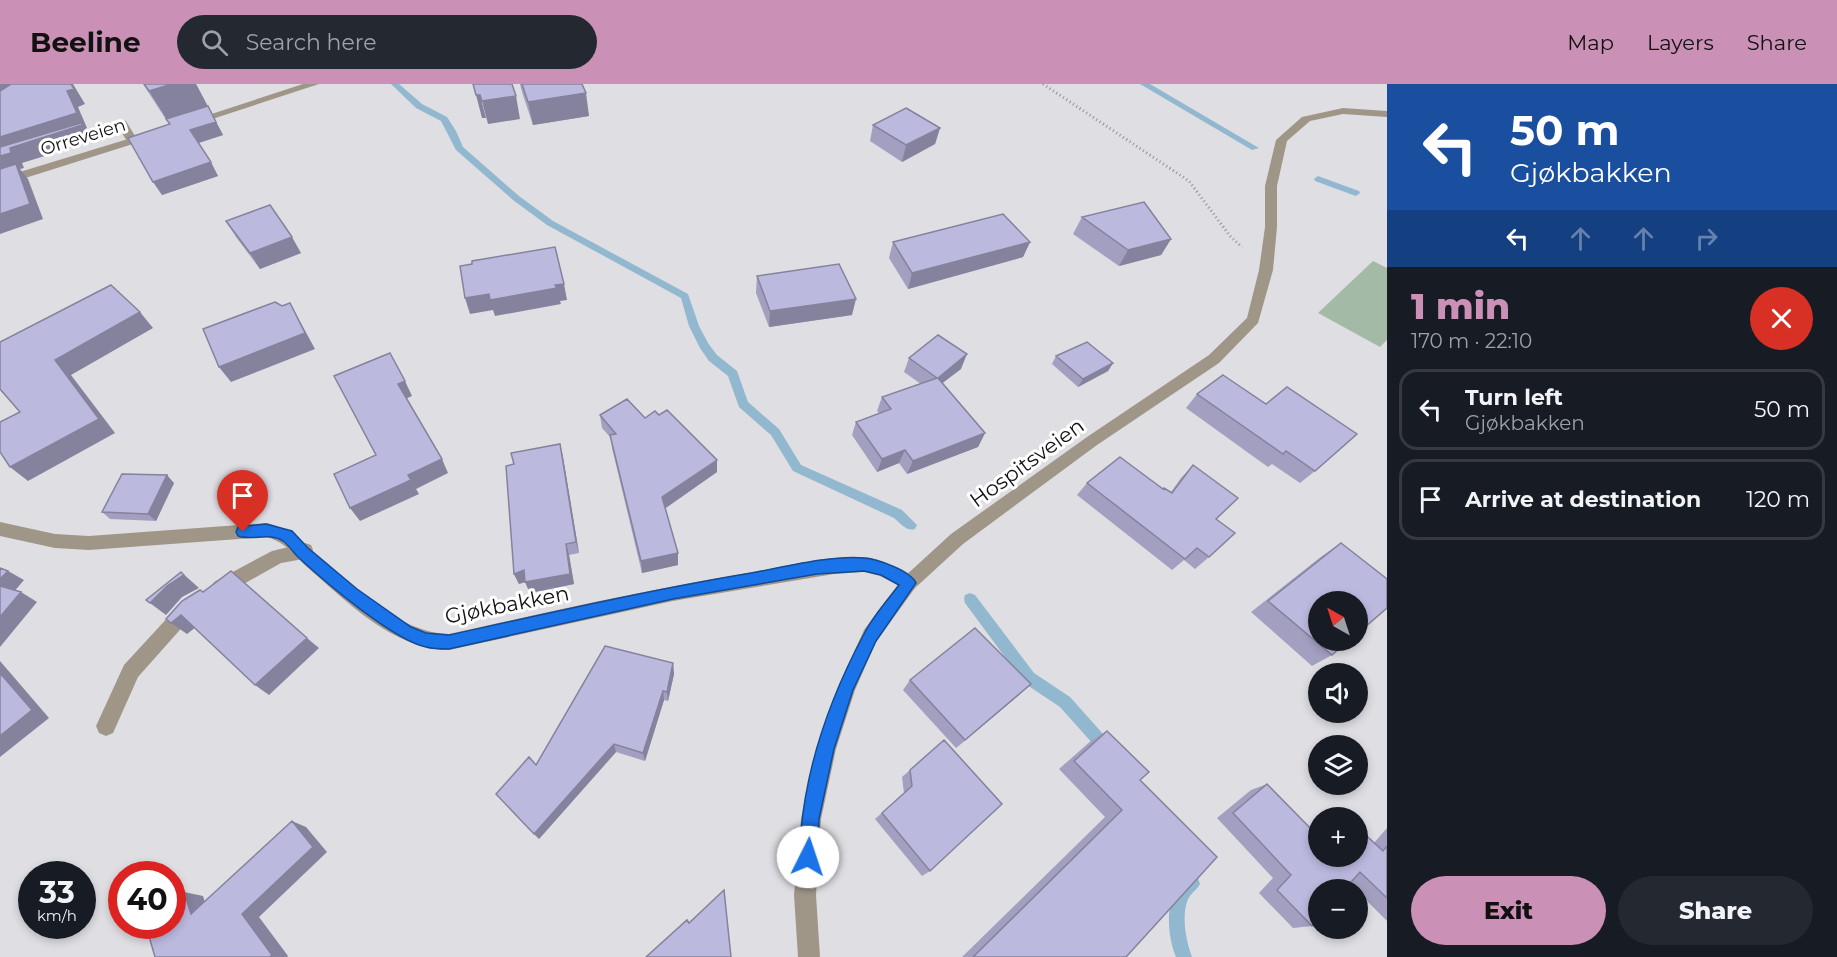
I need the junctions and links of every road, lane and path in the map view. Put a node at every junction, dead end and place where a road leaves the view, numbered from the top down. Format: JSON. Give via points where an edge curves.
{"nodes":[{"id":1,"x":314,"y":84,"type":"edge"},
{"id":2,"x":1043,"y":84,"type":"edge"},
{"id":3,"x":1387,"y":114,"type":"edge"},
{"id":4,"x":132,"y":141,"type":"junction"},
{"id":5,"x":56,"y":144,"type":"edge"},
{"id":6,"x":0,"y":182,"type":"edge"},
{"id":7,"x":1266,"y":270,"type":"junction"},
{"id":8,"x":0,"y":529,"type":"edge"},
{"id":9,"x":304,"y":551,"type":"junction"},
{"id":10,"x":909,"y":583,"type":"junction"},
{"id":11,"x":106,"y":726,"type":"dead end"},
{"id":12,"x":809,"y":957,"type":"edge"}],
"edges":[{"from":1,"to":4,"type":"street","name":"Orreveien"},
{"from":2,"to":7,"type":"path","via":[[1189,181],[1230,236]]},
{"from":3,"to":7,"type":"street","name":"Hospitsveien","via":[[1343,111],[1306,119],[1282,140],[1271,186]]},
{"from":4,"to":5,"type":"street","via":[[122,123]]},
{"from":4,"to":6,"type":"street","name":"Orreveien"},
{"from":7,"to":10,"type":"street","name":"Hospitsveien","via":[[1253,321],[1214,359],[957,539]]},
{"from":8,"to":9,"type":"street","name":"Gjøkbakken","via":[[56,541],[89,543],[266,530],[287,536]]},
{"from":9,"to":10,"type":"street","name":"Gjøkbakken","via":[[352,594],[406,632],[425,640],[449,642],[673,593],[824,567],[864,564],[884,569]]},
{"from":9,"to":11,"type":"street","via":[[278,556],[190,605],[131,670]]},
{"from":10,"to":12,"type":"street","name":"Hospitsveien","via":[[870,636],[825,749],[810,830],[805,895]]}]}
